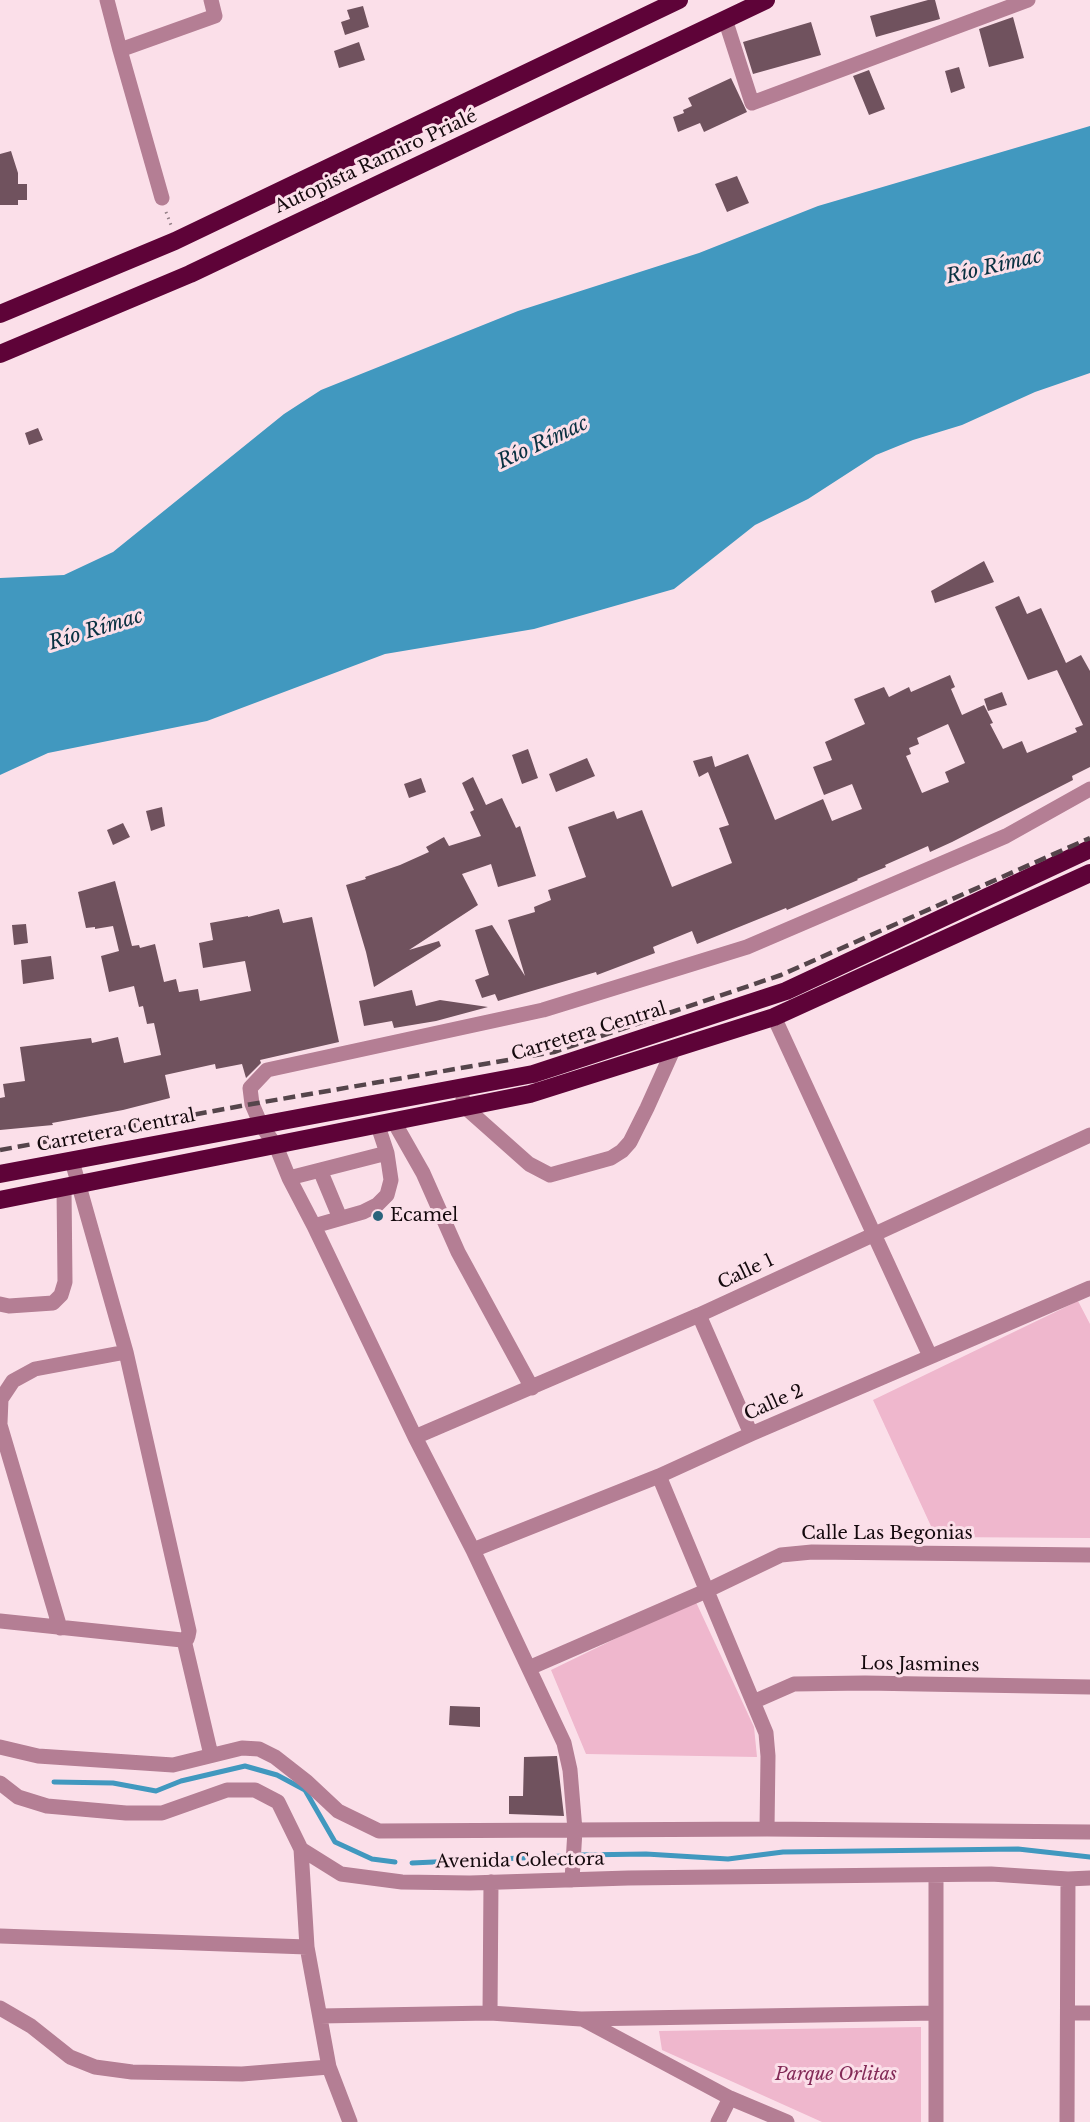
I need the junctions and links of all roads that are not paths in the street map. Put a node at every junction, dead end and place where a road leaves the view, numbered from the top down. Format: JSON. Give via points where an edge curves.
{"nodes":[{"id":1,"x":107,"y":0,"type":"edge"},
{"id":2,"x":211,"y":0,"type":"edge"},
{"id":3,"x":680,"y":0,"type":"edge"},
{"id":4,"x":766,"y":0,"type":"edge"},
{"id":5,"x":1029,"y":0,"type":"edge"},
{"id":6,"x":725,"y":19,"type":"junction"},
{"id":7,"x":120,"y":50,"type":"junction"},
{"id":8,"x":162,"y":198,"type":"road end"},
{"id":9,"x":0,"y":314,"type":"edge"},
{"id":10,"x":0,"y":354,"type":"edge"},
{"id":11,"x":1090,"y":789,"type":"edge"},
{"id":12,"x":1090,"y":849,"type":"edge"},
{"id":13,"x":1090,"y":873,"type":"edge"},
{"id":14,"x":744,"y":1004,"type":"junction"},
{"id":15,"x":774,"y":1017,"type":"junction"},
{"id":16,"x":753,"y":1023,"type":"junction"},
{"id":17,"x":674,"y":1048,"type":"junction"},
{"id":18,"x":459,"y":1088,"type":"junction"},
{"id":19,"x":466,"y":1108,"type":"junction"},
{"id":20,"x":386,"y":1124,"type":"junction"},
{"id":21,"x":261,"y":1125,"type":"junction"},
{"id":22,"x":1090,"y":1135,"type":"edge"},
{"id":23,"x":276,"y":1146,"type":"junction"},
{"id":24,"x":387,"y":1153,"type":"junction"},
{"id":25,"x":72,"y":1161,"type":"junction"},
{"id":26,"x":320,"y":1170,"type":"junction"},
{"id":27,"x":0,"y":1174,"type":"edge"},
{"id":28,"x":289,"y":1178,"type":"junction"},
{"id":29,"x":71,"y":1186,"type":"junction"},
{"id":30,"x":0,"y":1200,"type":"edge"},
{"id":31,"x":340,"y":1218,"type":"junction"},
{"id":32,"x":314,"y":1226,"type":"junction"},
{"id":33,"x":874,"y":1233,"type":"junction"},
{"id":34,"x":1089,"y":1290,"type":"edge"},
{"id":35,"x":0,"y":1304,"type":"edge"},
{"id":36,"x":699,"y":1315,"type":"junction"},
{"id":37,"x":126,"y":1352,"type":"junction"},
{"id":38,"x":930,"y":1356,"type":"junction"},
{"id":39,"x":532,"y":1388,"type":"junction"},
{"id":40,"x":0,"y":1424,"type":"edge"},
{"id":41,"x":751,"y":1434,"type":"junction"},
{"id":42,"x":415,"y":1437,"type":"junction"},
{"id":43,"x":658,"y":1476,"type":"junction"},
{"id":44,"x":473,"y":1550,"type":"junction"},
{"id":45,"x":1090,"y":1555,"type":"edge"},
{"id":46,"x":706,"y":1591,"type":"junction"},
{"id":47,"x":0,"y":1621,"type":"edge"},
{"id":48,"x":60,"y":1628,"type":"junction"},
{"id":49,"x":184,"y":1640,"type":"junction"},
{"id":50,"x":529,"y":1668,"type":"junction"},
{"id":51,"x":1090,"y":1686,"type":"edge"},
{"id":52,"x":753,"y":1702,"type":"junction"},
{"id":53,"x":0,"y":1747,"type":"edge"},
{"id":54,"x":211,"y":1755,"type":"junction"},
{"id":55,"x":0,"y":1784,"type":"edge"},
{"id":56,"x":767,"y":1829,"type":"junction"},
{"id":57,"x":575,"y":1830,"type":"junction"},
{"id":58,"x":1090,"y":1832,"type":"edge"},
{"id":59,"x":302,"y":1849,"type":"junction"},
{"id":60,"x":936,"y":1875,"type":"junction"},
{"id":61,"x":1090,"y":1878,"type":"edge"},
{"id":62,"x":1068,"y":1879,"type":"junction"},
{"id":63,"x":572,"y":1880,"type":"junction"},
{"id":64,"x":491,"y":1882,"type":"junction"},
{"id":65,"x":0,"y":1936,"type":"edge"},
{"id":66,"x":307,"y":1947,"type":"junction"},
{"id":67,"x":0,"y":2008,"type":"edge"},
{"id":68,"x":490,"y":2013,"type":"junction"},
{"id":69,"x":936,"y":2013,"type":"junction"},
{"id":70,"x":1068,"y":2013,"type":"junction"},
{"id":71,"x":1090,"y":2013,"type":"edge"},
{"id":72,"x":320,"y":2016,"type":"junction"},
{"id":73,"x":581,"y":2019,"type":"junction"},
{"id":74,"x":329,"y":2067,"type":"junction"},
{"id":75,"x":730,"y":2098,"type":"junction"},
{"id":76,"x":350,"y":2122,"type":"edge"},
{"id":77,"x":718,"y":2122,"type":"edge"},
{"id":78,"x":787,"y":2122,"type":"edge"},
{"id":79,"x":936,"y":2122,"type":"edge"},
{"id":80,"x":1067,"y":2122,"type":"edge"}],
"edges":[{"from":1,"to":7,"type":"street"},
{"from":2,"to":7,"type":"street","via":[[215,16]]},
{"from":3,"to":9,"type":"highway","name":"Autopista Ramiro Prialé","via":[[176,241]]},
{"from":4,"to":6,"type":"highway","name":"Autopista Ramiro Prialé"},
{"from":5,"to":6,"type":"street","via":[[752,103]]},
{"from":6,"to":10,"type":"highway","name":"Autopista Ramiro Prialé","via":[[190,274]]},
{"from":7,"to":8,"type":"street"},
{"from":11,"to":21,"type":"street","via":[[1006,836],[747,947],[543,1010],[267,1070],[250,1088]]},
{"from":12,"to":14,"type":"highway","name":"Carretera Central","via":[[786,991]]},
{"from":13,"to":15,"type":"highway"},
{"from":14,"to":16,"type":"highway"},
{"from":14,"to":18,"type":"highway","name":"Carretera Central","via":[[533,1074]]},
{"from":15,"to":16,"type":"highway"},
{"from":15,"to":33,"type":"street"},
{"from":16,"to":17,"type":"highway"},
{"from":17,"to":19,"type":"highway","via":[[530,1094]]},
{"from":17,"to":19,"type":"street","via":[[630,1142],[611,1158],[550,1175],[529,1164]]},
{"from":18,"to":19,"type":"street"},
{"from":18,"to":21,"type":"highway","name":"Carretera Central"},
{"from":19,"to":20,"type":"highway"},
{"from":20,"to":23,"type":"highway"},
{"from":20,"to":24,"type":"street"},
{"from":20,"to":39,"type":"street","via":[[423,1173],[458,1252]]},
{"from":21,"to":23,"type":"street"},
{"from":21,"to":25,"type":"highway","name":"Carretera Central"},
{"from":22,"to":33,"type":"street","name":"Calle 1"},
{"from":23,"to":28,"type":"street"},
{"from":23,"to":29,"type":"highway"},
{"from":24,"to":26,"type":"street"},
{"from":24,"to":31,"type":"street","via":[[387,1195],[363,1212]]},
{"from":25,"to":27,"type":"highway","name":"Carretera Central"},
{"from":25,"to":29,"type":"street"},
{"from":26,"to":28,"type":"street"},
{"from":26,"to":31,"type":"street"},
{"from":28,"to":32,"type":"street"},
{"from":29,"to":30,"type":"highway"},
{"from":29,"to":35,"type":"street","via":[[61,1295],[53,1303]]},
{"from":29,"to":37,"type":"street"},
{"from":31,"to":32,"type":"street"},
{"from":32,"to":42,"type":"street"},
{"from":33,"to":36,"type":"street","name":"Calle 1"},
{"from":33,"to":38,"type":"street"},
{"from":34,"to":38,"type":"street","name":"Calle 2"},
{"from":36,"to":39,"type":"street","name":"Calle 1"},
{"from":36,"to":41,"type":"street"},
{"from":37,"to":40,"type":"street","via":[[35,1369],[14,1381],[1,1399]]},
{"from":37,"to":49,"type":"street","via":[[189,1631]]},
{"from":38,"to":41,"type":"street","name":"Calle 2"},
{"from":39,"to":42,"type":"street","name":"Calle 1"},
{"from":40,"to":48,"type":"street"},
{"from":41,"to":43,"type":"street","name":"Calle 2"},
{"from":42,"to":44,"type":"street"},
{"from":43,"to":44,"type":"street","name":"Calle 2"},
{"from":43,"to":46,"type":"street"},
{"from":44,"to":50,"type":"street"},
{"from":45,"to":46,"type":"street","name":"Calle Las Begonias","via":[[812,1552],[781,1555]]},
{"from":46,"to":50,"type":"street","name":"Calle Las Begonias"},
{"from":46,"to":52,"type":"street"},
{"from":47,"to":48,"type":"street"},
{"from":48,"to":49,"type":"street"},
{"from":49,"to":54,"type":"street"},
{"from":50,"to":57,"type":"street","via":[[564,1743]]},
{"from":51,"to":52,"type":"street","name":"Los Jasmines","via":[[794,1684]]},
{"from":52,"to":56,"type":"street","via":[[766,1733]]},
{"from":53,"to":54,"type":"street","name":"Avenida Colectora","via":[[38,1756],[173,1765]]},
{"from":54,"to":57,"type":"street","name":"Avenida Colectora","via":[[242,1748],[259,1749],[307,1782],[338,1811],[379,1831]]},
{"from":55,"to":59,"type":"street","via":[[18,1797],[47,1806],[126,1813],[162,1813],[226,1790],[255,1790],[278,1802]]},
{"from":56,"to":57,"type":"street","name":"Avenida Colectora"},
{"from":56,"to":58,"type":"street","name":"Avenida Colectora"},
{"from":57,"to":63,"type":"street"},
{"from":59,"to":64,"type":"street","name":"Avenida Colectora","via":[[341,1874],[402,1882]]},
{"from":59,"to":66,"type":"street"},
{"from":60,"to":62,"type":"street","name":"Avenida Colectora"},
{"from":60,"to":63,"type":"street","name":"Avenida Colectora"},
{"from":60,"to":69,"type":"street"},
{"from":61,"to":62,"type":"street","name":"Avenida Colectora"},
{"from":62,"to":70,"type":"street"},
{"from":63,"to":64,"type":"street","name":"Avenida Colectora"},
{"from":64,"to":68,"type":"street"},
{"from":65,"to":66,"type":"street"},
{"from":66,"to":72,"type":"street"},
{"from":67,"to":74,"type":"street","via":[[31,2026],[70,2057],[95,2067],[132,2072],[242,2074]]},
{"from":68,"to":72,"type":"street"},
{"from":68,"to":73,"type":"street"},
{"from":69,"to":73,"type":"street"},
{"from":69,"to":79,"type":"street"},
{"from":70,"to":71,"type":"street"},
{"from":70,"to":80,"type":"street"},
{"from":72,"to":74,"type":"street"},
{"from":73,"to":75,"type":"street"},
{"from":74,"to":76,"type":"street"},
{"from":75,"to":77,"type":"street"},
{"from":75,"to":78,"type":"street"}]}
